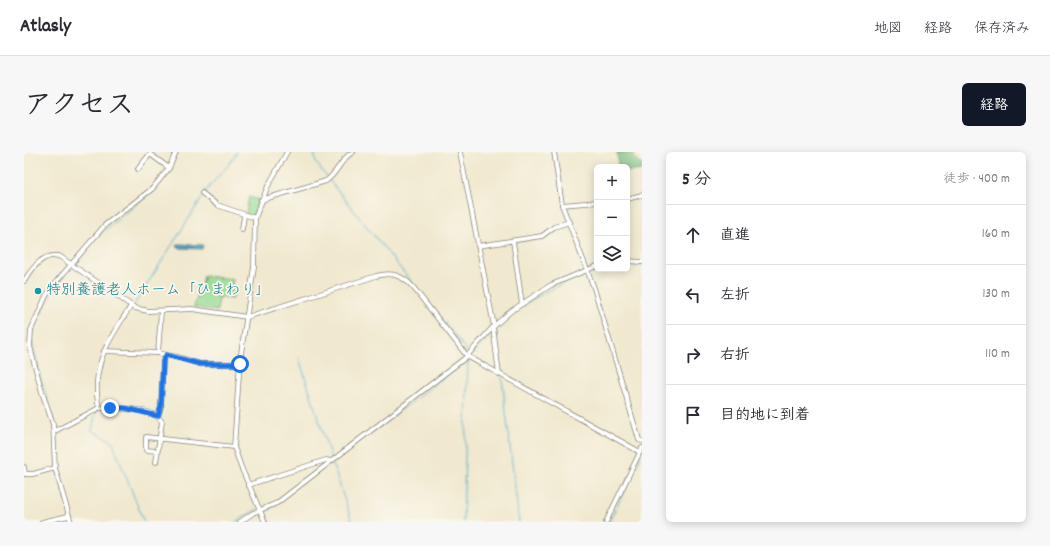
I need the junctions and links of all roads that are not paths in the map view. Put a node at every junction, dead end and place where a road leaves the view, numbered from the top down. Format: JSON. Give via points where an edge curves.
{"nodes":[{"id":1,"x":176,"y":152,"type":"edge"},
{"id":2,"x":286,"y":152,"type":"edge"},
{"id":3,"x":353,"y":152,"type":"edge"},
{"id":4,"x":460,"y":152,"type":"edge"},
{"id":5,"x":554,"y":152,"type":"edge"},
{"id":6,"x":348,"y":153,"type":"edge"},
{"id":7,"x":169,"y":168,"type":"junction"},
{"id":8,"x":138,"y":169,"type":"dead end"},
{"id":9,"x":202,"y":193,"type":"dead end"},
{"id":10,"x":642,"y":195,"type":"edge"},
{"id":11,"x":630,"y":198,"type":"edge"},
{"id":12,"x":261,"y":200,"type":"junction"},
{"id":13,"x":594,"y":202,"type":"edge"},
{"id":14,"x":562,"y":205,"type":"junction"},
{"id":15,"x":244,"y":216,"type":"junction"},
{"id":16,"x":255,"y":218,"type":"junction"},
{"id":17,"x":569,"y":222,"type":"junction"},
{"id":18,"x":242,"y":229,"type":"dead end"},
{"id":19,"x":513,"y":241,"type":"junction"},
{"id":20,"x":478,"y":246,"type":"junction"},
{"id":21,"x":630,"y":261,"type":"edge"},
{"id":22,"x":642,"y":262,"type":"edge"},
{"id":23,"x":72,"y":264,"type":"junction"},
{"id":24,"x":594,"y":267,"type":"edge"},
{"id":25,"x":587,"y":269,"type":"junction"},
{"id":26,"x":24,"y":281,"type":"edge"},
{"id":27,"x":522,"y":304,"type":"junction"},
{"id":28,"x":131,"y":306,"type":"junction"},
{"id":29,"x":161,"y":311,"type":"junction"},
{"id":30,"x":247,"y":317,"type":"junction"},
{"id":31,"x":494,"y":326,"type":"junction"},
{"id":32,"x":104,"y":351,"type":"junction"},
{"id":33,"x":158,"y":352,"type":"junction"},
{"id":34,"x":166,"y":355,"type":"junction"},
{"id":35,"x":467,"y":356,"type":"junction"},
{"id":36,"x":240,"y":364,"type":"junction"},
{"id":37,"x":499,"y":374,"type":"junction"},
{"id":38,"x":99,"y":408,"type":"junction"},
{"id":39,"x":158,"y":416,"type":"junction"},
{"id":40,"x":55,"y":432,"type":"junction"},
{"id":41,"x":160,"y":439,"type":"junction"},
{"id":42,"x":642,"y":441,"type":"edge"},
{"id":43,"x":234,"y":447,"type":"junction"},
{"id":44,"x":157,"y":450,"type":"junction"},
{"id":45,"x":641,"y":450,"type":"edge"},
{"id":46,"x":640,"y":458,"type":"edge"},
{"id":47,"x":331,"y":461,"type":"junction"},
{"id":48,"x":156,"y":462,"type":"dead end"},
{"id":49,"x":24,"y":467,"type":"edge"},
{"id":50,"x":55,"y":468,"type":"junction"},
{"id":51,"x":25,"y":474,"type":"edge"},
{"id":52,"x":248,"y":485,"type":"junction"},
{"id":53,"x":259,"y":510,"type":"junction"},
{"id":54,"x":68,"y":516,"type":"junction"},
{"id":55,"x":42,"y":522,"type":"edge"},
{"id":56,"x":71,"y":522,"type":"edge"},
{"id":57,"x":240,"y":522,"type":"edge"},
{"id":58,"x":265,"y":522,"type":"edge"},
{"id":59,"x":606,"y":522,"type":"edge"}],
"edges":[{"from":1,"to":7,"type":"street"},
{"from":2,"to":12,"type":"street"},
{"from":3,"to":6,"type":"street"},
{"from":4,"to":20,"type":"street"},
{"from":5,"to":14,"type":"street"},
{"from":6,"to":12,"type":"street","via":[[331,178],[326,181]]},
{"from":7,"to":8,"type":"street","via":[[150,154]]},
{"from":7,"to":23,"type":"street","via":[[152,189],[105,225]]},
{"from":9,"to":15,"type":"street","via":[[217,205]]},
{"from":10,"to":11,"type":"street"},
{"from":12,"to":16,"type":"street"},
{"from":13,"to":14,"type":"street"},
{"from":14,"to":17,"type":"street"},
{"from":15,"to":16,"type":"street"},
{"from":15,"to":18,"type":"street"},
{"from":16,"to":30,"type":"street","via":[[254,267]]},
{"from":17,"to":19,"type":"street","via":[[554,227],[542,236]]},
{"from":17,"to":25,"type":"street"},
{"from":19,"to":20,"type":"street"},
{"from":19,"to":27,"type":"street"},
{"from":20,"to":31,"type":"street"},
{"from":21,"to":22,"type":"street"},
{"from":23,"to":26,"type":"street","via":[[59,256],[46,257],[34,266]]},
{"from":23,"to":28,"type":"street"},
{"from":23,"to":40,"type":"street","via":[[46,296],[31,332],[32,355]]},
{"from":24,"to":25,"type":"street"},
{"from":25,"to":27,"type":"street","via":[[551,285]]},
{"from":25,"to":42,"type":"street","via":[[639,440]]},
{"from":27,"to":31,"type":"street"},
{"from":28,"to":29,"type":"street","via":[[143,311]]},
{"from":28,"to":32,"type":"street"},
{"from":29,"to":30,"type":"street","via":[[192,309]]},
{"from":29,"to":33,"type":"street"},
{"from":30,"to":35,"type":"street","via":[[376,276],[395,274],[413,287]]},
{"from":30,"to":36,"type":"street"},
{"from":31,"to":35,"type":"street"},
{"from":31,"to":37,"type":"street"},
{"from":32,"to":33,"type":"street"},
{"from":32,"to":38,"type":"street","via":[[96,378]]},
{"from":33,"to":34,"type":"street"},
{"from":34,"to":36,"type":"street","via":[[200,364]]},
{"from":34,"to":39,"type":"street","via":[[163,361],[161,407]]},
{"from":35,"to":37,"type":"street"},
{"from":35,"to":47,"type":"street"},
{"from":36,"to":43,"type":"street"},
{"from":37,"to":45,"type":"street"},
{"from":38,"to":39,"type":"street","via":[[125,408]]},
{"from":38,"to":40,"type":"street"},
{"from":39,"to":41,"type":"street","via":[[162,422]]},
{"from":40,"to":50,"type":"street"},
{"from":41,"to":43,"type":"street"},
{"from":41,"to":44,"type":"street"},
{"from":41,"to":44,"type":"street","via":[[146,437],[146,450]]},
{"from":43,"to":52,"type":"street"},
{"from":44,"to":48,"type":"street"},
{"from":45,"to":46,"type":"street"},
{"from":46,"to":59,"type":"street"},
{"from":47,"to":52,"type":"street","via":[[326,460]]},
{"from":47,"to":53,"type":"street","via":[[277,503]]},
{"from":49,"to":51,"type":"street"},
{"from":50,"to":51,"type":"street"},
{"from":50,"to":54,"type":"street"},
{"from":52,"to":53,"type":"street"},
{"from":53,"to":57,"type":"street"},
{"from":53,"to":58,"type":"street"},
{"from":54,"to":55,"type":"street"},
{"from":54,"to":56,"type":"street"}]}
